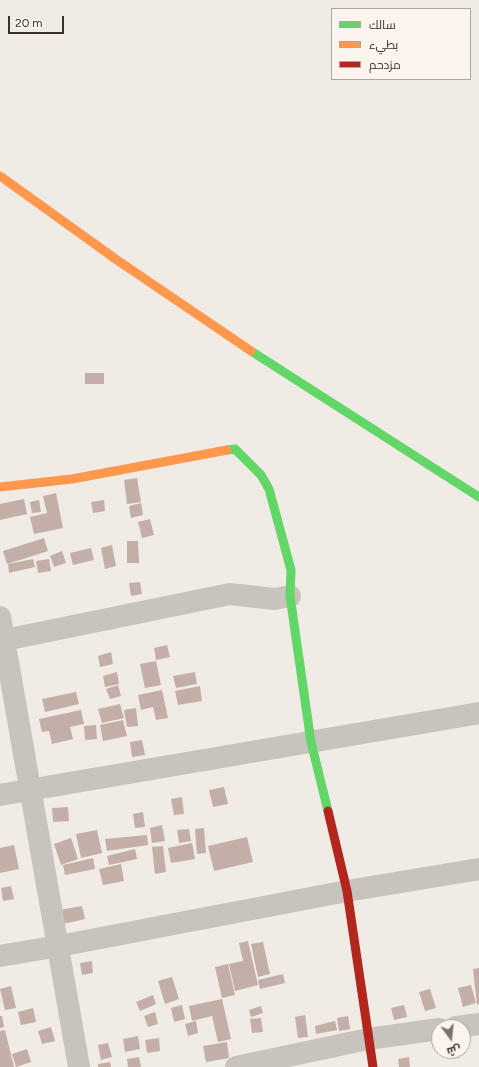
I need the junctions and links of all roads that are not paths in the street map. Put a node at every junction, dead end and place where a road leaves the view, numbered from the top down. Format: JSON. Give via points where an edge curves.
{"nodes":[{"id":1,"x":0,"y":176,"type":"edge"},
{"id":2,"x":0,"y":487,"type":"edge"},
{"id":3,"x":479,"y":497,"type":"edge"},
{"id":4,"x":290,"y":596,"type":"junction"},
{"id":5,"x":0,"y":617,"type":"edge"},
{"id":6,"x":2,"y":641,"type":"edge"},
{"id":7,"x":479,"y":713,"type":"edge"},
{"id":8,"x":311,"y":742,"type":"junction"},
{"id":9,"x":30,"y":789,"type":"junction"},
{"id":10,"x":0,"y":795,"type":"edge"},
{"id":11,"x":479,"y":869,"type":"edge"},
{"id":12,"x":347,"y":891,"type":"junction"},
{"id":13,"x":59,"y":946,"type":"junction"},
{"id":14,"x":0,"y":956,"type":"edge"},
{"id":15,"x":431,"y":1030,"type":"edge"},
{"id":16,"x":368,"y":1039,"type":"junction"},
{"id":17,"x":79,"y":1067,"type":"edge"},
{"id":18,"x":236,"y":1067,"type":"edge"},
{"id":19,"x":373,"y":1067,"type":"edge"}],
"edges":[{"from":1,"to":3,"type":"main road","via":[[102,249],[336,407]]},
{"from":2,"to":4,"type":"main road","via":[[72,479],[236,449],[261,474],[269,489],[291,570]]},
{"from":4,"to":6,"type":"street","via":[[274,599],[230,594]]},
{"from":4,"to":8,"type":"main road"},
{"from":5,"to":6,"type":"street"},
{"from":6,"to":9,"type":"street"},
{"from":7,"to":8,"type":"street"},
{"from":8,"to":9,"type":"street"},
{"from":8,"to":12,"type":"main road"},
{"from":9,"to":10,"type":"street"},
{"from":9,"to":13,"type":"street"},
{"from":11,"to":12,"type":"street"},
{"from":12,"to":13,"type":"street"},
{"from":12,"to":16,"type":"main road"},
{"from":13,"to":14,"type":"street"},
{"from":13,"to":17,"type":"street"},
{"from":15,"to":16,"type":"street"},
{"from":16,"to":18,"type":"street"},
{"from":16,"to":19,"type":"main road"}]}
